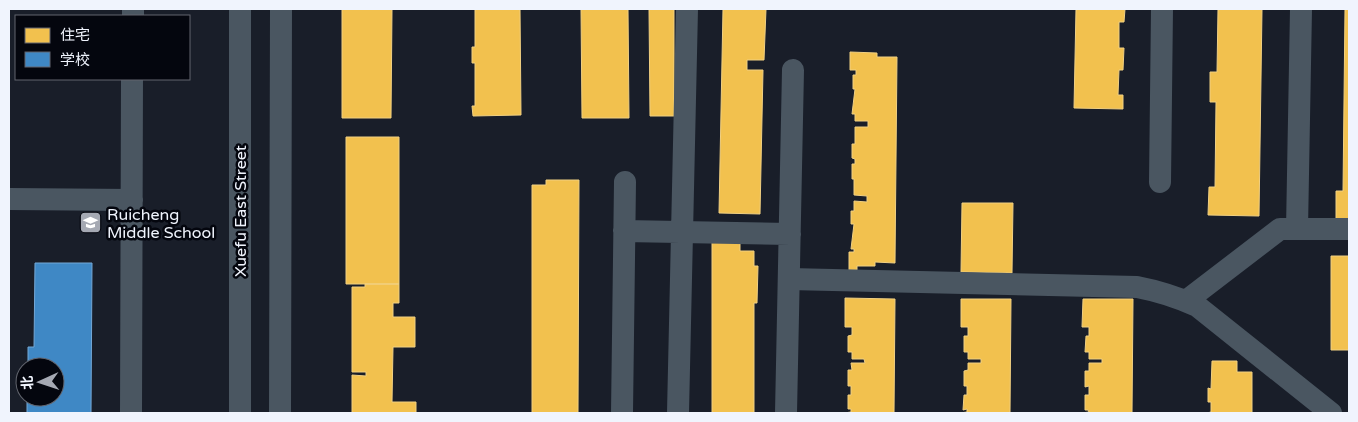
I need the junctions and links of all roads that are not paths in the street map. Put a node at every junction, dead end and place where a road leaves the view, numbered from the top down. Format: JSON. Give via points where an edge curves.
{"nodes":[{"id":1,"x":240,"y":9,"type":"edge"},
{"id":2,"x":281,"y":9,"type":"edge"},
{"id":3,"x":687,"y":9,"type":"edge"},
{"id":4,"x":1162,"y":9,"type":"edge"},
{"id":5,"x":1301,"y":9,"type":"edge"},
{"id":6,"x":793,"y":70,"type":"dead end"},
{"id":7,"x":132,"y":80,"type":"edge"},
{"id":8,"x":625,"y":182,"type":"dead end"},
{"id":9,"x":1160,"y":182,"type":"dead end"},
{"id":10,"x":9,"y":199,"type":"edge"},
{"id":11,"x":132,"y":200,"type":"junction"},
{"id":12,"x":1297,"y":229,"type":"junction"},
{"id":13,"x":1349,"y":230,"type":"edge"},
{"id":14,"x":624,"y":231,"type":"junction"},
{"id":15,"x":682,"y":232,"type":"junction"},
{"id":16,"x":790,"y":234,"type":"junction"},
{"id":17,"x":789,"y":279,"type":"junction"},
{"id":18,"x":1186,"y":301,"type":"junction"},
{"id":19,"x":131,"y":413,"type":"edge"},
{"id":20,"x":240,"y":413,"type":"edge"},
{"id":21,"x":280,"y":413,"type":"edge"},
{"id":22,"x":622,"y":413,"type":"edge"},
{"id":23,"x":678,"y":413,"type":"edge"},
{"id":24,"x":786,"y":413,"type":"edge"},
{"id":25,"x":1331,"y":413,"type":"edge"}],
"edges":[{"from":1,"to":20,"type":"street","name":"Xuefu East Street"},
{"from":2,"to":21,"type":"street"},
{"from":3,"to":15,"type":"street"},
{"from":4,"to":9,"type":"street"},
{"from":5,"to":12,"type":"street"},
{"from":6,"to":16,"type":"street"},
{"from":7,"to":11,"type":"street"},
{"from":8,"to":14,"type":"street"},
{"from":10,"to":11,"type":"street"},
{"from":11,"to":19,"type":"street"},
{"from":12,"to":13,"type":"street"},
{"from":12,"to":18,"type":"street","via":[[1280,229]]},
{"from":14,"to":15,"type":"street"},
{"from":14,"to":22,"type":"street"},
{"from":15,"to":16,"type":"street"},
{"from":15,"to":23,"type":"street"},
{"from":16,"to":17,"type":"street"},
{"from":17,"to":18,"type":"street","via":[[1137,287]]},
{"from":17,"to":24,"type":"street"},
{"from":18,"to":25,"type":"street"}]}
